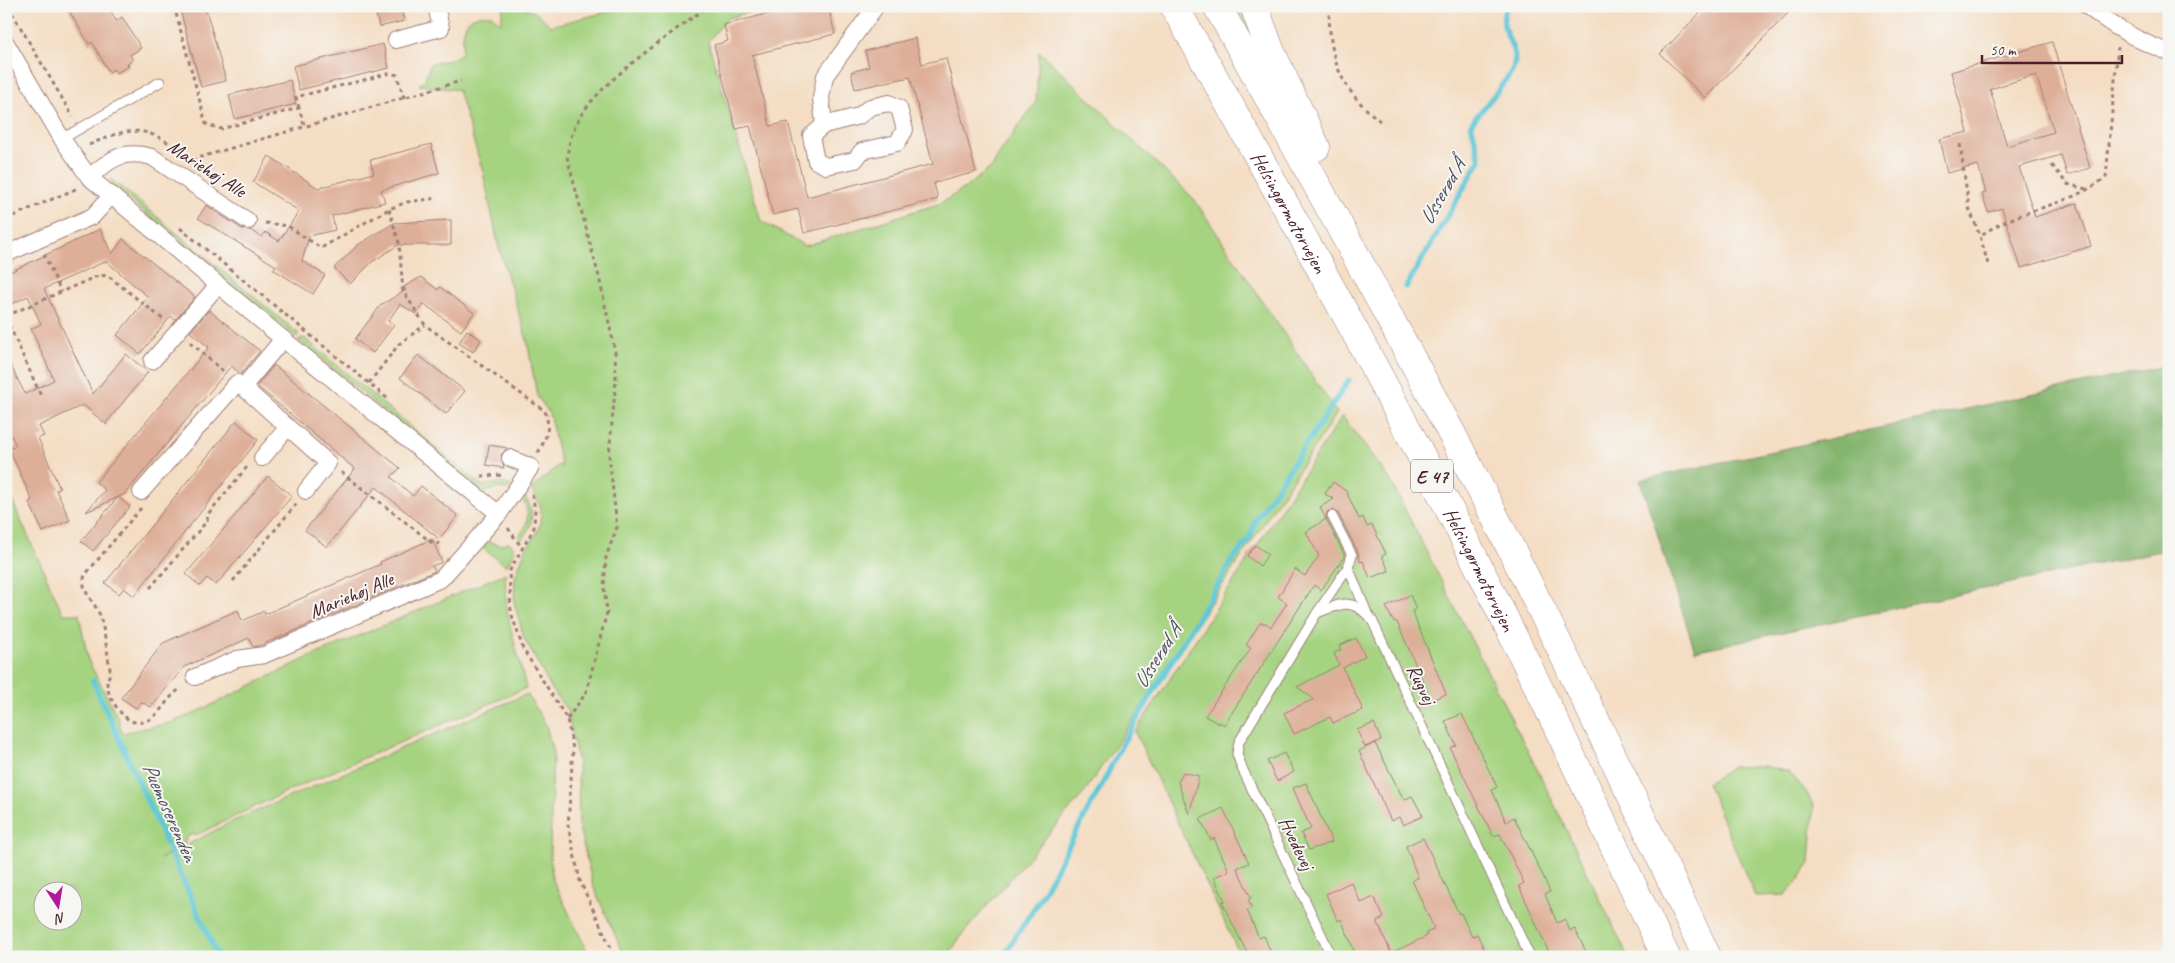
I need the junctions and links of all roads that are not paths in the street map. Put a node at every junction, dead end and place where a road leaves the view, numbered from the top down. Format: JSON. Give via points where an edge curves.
{"nodes":[{"id":1,"x":436,"y":6,"type":"edge"},
{"id":2,"x":876,"y":6,"type":"edge"},
{"id":3,"x":1174,"y":6,"type":"edge"},
{"id":4,"x":1217,"y":6,"type":"edge"},
{"id":5,"x":1254,"y":6,"type":"edge"},
{"id":6,"x":2087,"y":6,"type":"edge"},
{"id":7,"x":396,"y":40,"type":"dead end"},
{"id":8,"x":6,"y":43,"type":"edge"},
{"id":9,"x":2169,"y":52,"type":"edge"},
{"id":10,"x":160,"y":82,"type":"dead end"},
{"id":11,"x":824,"y":125,"type":"junction"},
{"id":12,"x":62,"y":139,"type":"junction"},
{"id":13,"x":88,"y":177,"type":"junction"},
{"id":14,"x":112,"y":195,"type":"junction"},
{"id":15,"x":248,"y":221,"type":"road end"},
{"id":16,"x":6,"y":254,"type":"edge"},
{"id":17,"x":218,"y":285,"type":"junction"},
{"id":18,"x":283,"y":339,"type":"junction"},
{"id":19,"x":152,"y":361,"type":"dead end"},
{"id":20,"x":240,"y":385,"type":"junction"},
{"id":21,"x":288,"y":427,"type":"junction"},
{"id":22,"x":1455,"y":441,"type":"junction"},
{"id":23,"x":262,"y":458,"type":"road end"},
{"id":24,"x":510,"y":458,"type":"dead end"},
{"id":25,"x":306,"y":490,"type":"road end"},
{"id":26,"x":142,"y":492,"type":"road end"},
{"id":27,"x":499,"y":514,"type":"junction"},
{"id":28,"x":1332,"y":516,"type":"dead end"},
{"id":29,"x":1348,"y":567,"type":"junction"},
{"id":30,"x":1317,"y":613,"type":"junction"},
{"id":31,"x":1369,"y":617,"type":"junction"},
{"id":32,"x":195,"y":677,"type":"road end"},
{"id":33,"x":1332,"y":957,"type":"edge"},
{"id":34,"x":1530,"y":957,"type":"edge"},
{"id":35,"x":1666,"y":957,"type":"edge"},
{"id":36,"x":1707,"y":957,"type":"edge"}],
"edges":[{"from":1,"to":7,"type":"street","via":[[441,28]]},
{"from":2,"to":11,"type":"street","via":[[825,76],[821,98]]},
{"from":3,"to":35,"type":"highway","name":"Helsingørmotorvejen","number":"E 47","via":[[1323,272],[1433,478],[1533,673]]},
{"from":4,"to":22,"type":"highway","name":"Helsingørmotorvejen","number":"E 47"},
{"from":5,"to":22,"type":"highway","via":[[1271,52],[1311,138],[1410,324]]},
{"from":6,"to":9,"type":"street","via":[[2146,44]]},
{"from":8,"to":12,"type":"street"},
{"from":10,"to":12,"type":"lane"},
{"from":11,"to":11,"type":"street","via":[[859,116],[870,107],[889,103],[899,108],[904,130],[898,143],[862,151],[856,160],[826,166],[816,161],[811,136]]},
{"from":12,"to":13,"type":"street"},
{"from":13,"to":14,"type":"street"},
{"from":13,"to":15,"type":"street","name":"Mariehøj Alle","via":[[121,155],[136,152],[152,157]]},
{"from":14,"to":16,"type":"street","via":[[94,216]]},
{"from":14,"to":17,"type":"street"},
{"from":17,"to":18,"type":"street"},
{"from":17,"to":19,"type":"street"},
{"from":18,"to":20,"type":"street"},
{"from":18,"to":27,"type":"street"},
{"from":20,"to":21,"type":"street"},
{"from":20,"to":26,"type":"street"},
{"from":21,"to":23,"type":"street"},
{"from":21,"to":25,"type":"street","via":[[328,463]]},
{"from":22,"to":36,"type":"highway","name":"Helsingørmotorvejen","number":"E 47","via":[[1631,794]]},
{"from":24,"to":27,"type":"street","name":"Mariehøj Alle","via":[[530,467]]},
{"from":27,"to":32,"type":"street","name":"Mariehøj Alle","via":[[441,579],[264,655],[237,659]]},
{"from":28,"to":29,"type":"lane","via":[[1352,555]]},
{"from":29,"to":30,"type":"lane"},
{"from":29,"to":31,"type":"lane"},
{"from":30,"to":31,"type":"lane","name":"Rugvej","via":[[1349,603],[1362,609]]},
{"from":30,"to":33,"type":"lane","name":"Hvedevej","via":[[1239,742],[1238,754]]},
{"from":31,"to":34,"type":"lane","name":"Rugvej"}]}
